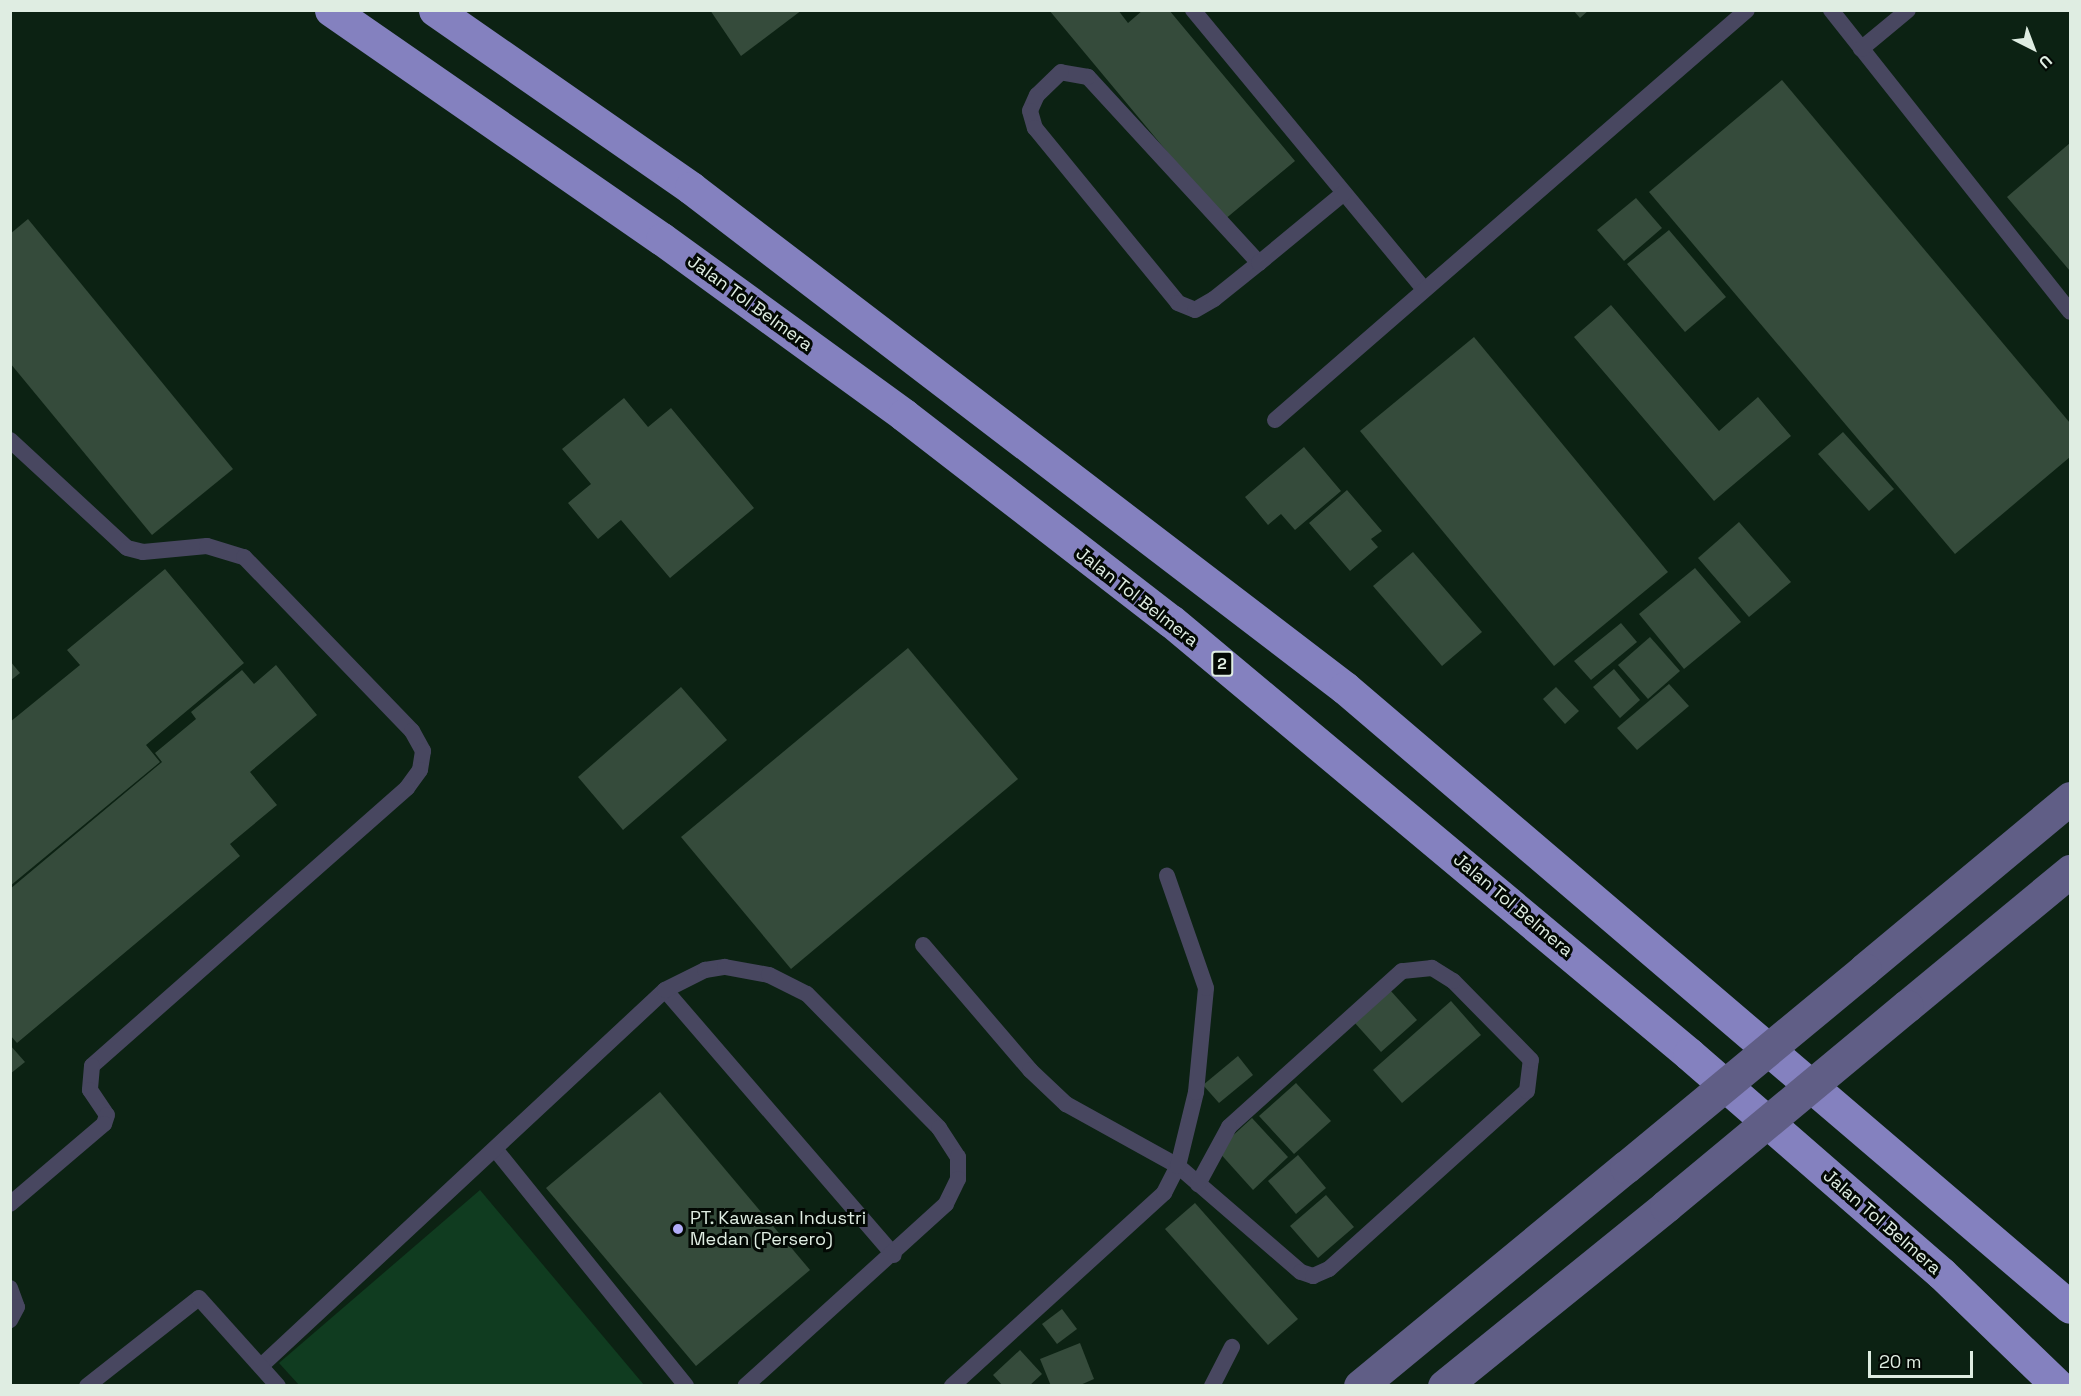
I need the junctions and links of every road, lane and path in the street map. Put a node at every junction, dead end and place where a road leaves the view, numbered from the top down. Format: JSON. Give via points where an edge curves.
{"nodes":[{"id":1,"x":331,"y":10,"type":"edge"},
{"id":2,"x":435,"y":10,"type":"edge"},
{"id":3,"x":1193,"y":10,"type":"edge"},
{"id":4,"x":1747,"y":10,"type":"edge"},
{"id":5,"x":1831,"y":10,"type":"edge"},
{"id":6,"x":1908,"y":10,"type":"edge"},
{"id":7,"x":1861,"y":49,"type":"junction"},
{"id":8,"x":1344,"y":193,"type":"junction"},
{"id":9,"x":1259,"y":263,"type":"junction"},
{"id":10,"x":1423,"y":288,"type":"junction"},
{"id":11,"x":2070,"y":312,"type":"edge"},
{"id":12,"x":1275,"y":420,"type":"dead end"},
{"id":13,"x":10,"y":440,"type":"edge"},
{"id":14,"x":2070,"y":798,"type":"edge"},
{"id":15,"x":2070,"y":872,"type":"edge"},
{"id":16,"x":1167,"y":876,"type":"dead end"},
{"id":17,"x":923,"y":945,"type":"dead end"},
{"id":18,"x":665,"y":990,"type":"junction"},
{"id":19,"x":495,"y":1149,"type":"junction"},
{"id":20,"x":1178,"y":1166,"type":"junction"},
{"id":21,"x":1198,"y":1184,"type":"junction"},
{"id":22,"x":10,"y":1204,"type":"edge"},
{"id":23,"x":894,"y":1255,"type":"junction"},
{"id":24,"x":10,"y":1288,"type":"edge"},
{"id":25,"x":2070,"y":1307,"type":"edge"},
{"id":26,"x":10,"y":1320,"type":"edge"},
{"id":27,"x":1232,"y":1347,"type":"dead end"},
{"id":28,"x":261,"y":1366,"type":"junction"},
{"id":29,"x":87,"y":1386,"type":"edge"},
{"id":30,"x":278,"y":1386,"type":"edge"},
{"id":31,"x":686,"y":1386,"type":"edge"},
{"id":32,"x":745,"y":1386,"type":"edge"},
{"id":33,"x":952,"y":1386,"type":"edge"},
{"id":34,"x":1212,"y":1386,"type":"edge"},
{"id":35,"x":1360,"y":1386,"type":"edge"},
{"id":36,"x":1444,"y":1386,"type":"edge"},
{"id":37,"x":2058,"y":1386,"type":"edge"}],
"edges":[{"from":1,"to":37,"type":"highway","name":"Jalan Tol Belmera","number":"2","via":[[769,316],[1171,621],[1689,1054],[1941,1273]]},
{"from":2,"to":25,"type":"highway","via":[[691,188],[1345,688]]},
{"from":3,"to":8,"type":"lane"},
{"from":4,"to":10,"type":"lane"},
{"from":5,"to":7,"type":"lane"},
{"from":6,"to":7,"type":"lane"},
{"from":7,"to":11,"type":"lane"},
{"from":8,"to":9,"type":"lane"},
{"from":8,"to":10,"type":"lane"},
{"from":9,"to":9,"type":"lane","via":[[1195,310],[1178,303],[1035,128],[1030,111],[1037,95],[1061,72],[1088,78]]},
{"from":10,"to":12,"type":"lane"},
{"from":13,"to":22,"type":"lane","via":[[126,548],[143,552],[207,546],[244,557],[412,731],[423,751],[420,770],[407,788],[92,1066],[90,1090],[106,1115],[104,1124]]},
{"from":14,"to":35,"type":"street","bridge":true},
{"from":15,"to":36,"type":"street","bridge":true},
{"from":16,"to":20,"type":"lane","via":[[1206,988],[1196,1092]]},
{"from":17,"to":20,"type":"lane","via":[[1030,1070],[1066,1104]]},
{"from":18,"to":19,"type":"lane"},
{"from":18,"to":23,"type":"lane"},
{"from":18,"to":23,"type":"lane","via":[[705,970],[725,967],[769,975],[807,994],[939,1128],[958,1157],[958,1179],[946,1204]]},
{"from":19,"to":28,"type":"lane"},
{"from":19,"to":31,"type":"lane"},
{"from":20,"to":21,"type":"lane"},
{"from":20,"to":33,"type":"lane","via":[[1164,1193]]},
{"from":21,"to":21,"type":"lane","via":[[1229,1128],[1402,971],[1432,968],[1453,981],[1531,1060],[1527,1091],[1329,1269],[1313,1276],[1301,1272]]},
{"from":23,"to":32,"type":"lane"},
{"from":24,"to":26,"type":"lane","via":[[17,1307]]},
{"from":27,"to":34,"type":"lane"},
{"from":28,"to":29,"type":"lane","via":[[199,1298]]},
{"from":28,"to":30,"type":"lane"}]}
